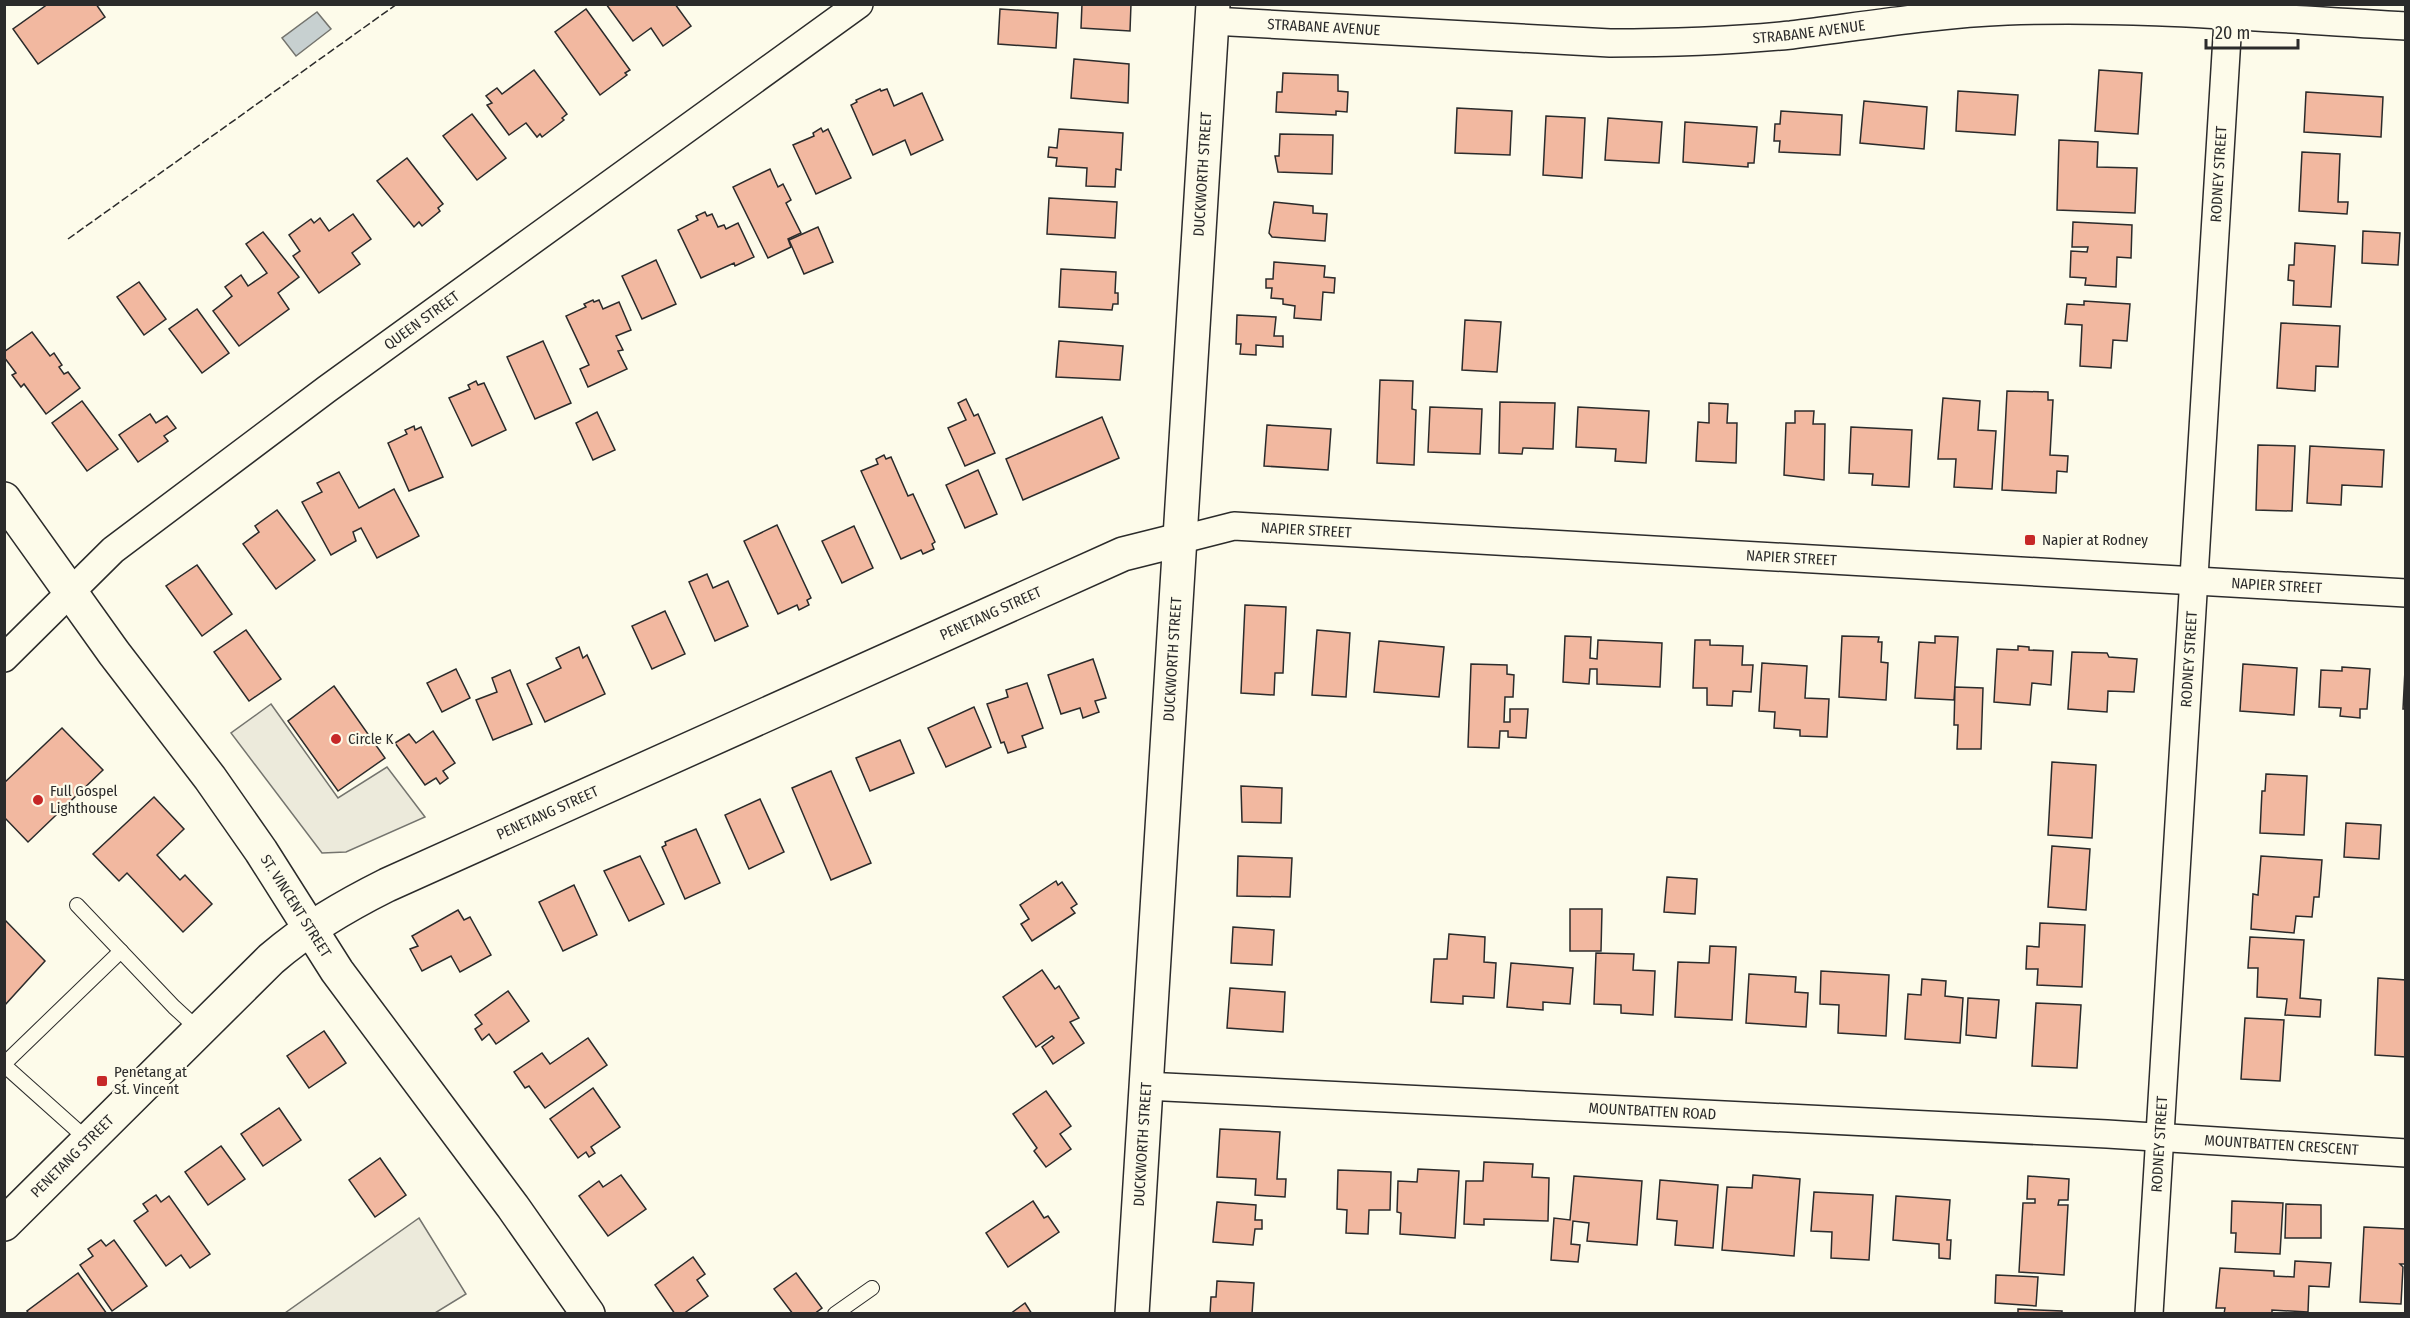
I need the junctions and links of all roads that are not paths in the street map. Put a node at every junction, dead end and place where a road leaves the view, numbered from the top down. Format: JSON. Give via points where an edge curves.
{"nodes":[{"id":1,"x":858,"y":4,"type":"edge"},
{"id":2,"x":2228,"y":10,"type":"edge"},
{"id":3,"x":1212,"y":13,"type":"edge"},
{"id":4,"x":2406,"y":26,"type":"edge"},
{"id":5,"x":4,"y":499,"type":"edge"},
{"id":6,"x":1179,"y":540,"type":"junction"},
{"id":7,"x":2193,"y":581,"type":"junction"},
{"id":8,"x":71,"y":592,"type":"junction"},
{"id":9,"x":2406,"y":593,"type":"edge"},
{"id":10,"x":4,"y":658,"type":"edge"},
{"id":11,"x":77,"y":905,"type":"dead end"},
{"id":12,"x":309,"y":927,"type":"junction"},
{"id":13,"x":121,"y":951,"type":"junction"},
{"id":14,"x":199,"y":1030,"type":"junction"},
{"id":15,"x":4,"y":1064,"type":"edge"},
{"id":16,"x":1145,"y":1086,"type":"junction"},
{"id":17,"x":2159,"y":1138,"type":"junction"},
{"id":18,"x":88,"y":1141,"type":"junction"},
{"id":19,"x":2406,"y":1153,"type":"edge"},
{"id":20,"x":4,"y":1224,"type":"edge"},
{"id":21,"x":872,"y":1288,"type":"dead end"},
{"id":22,"x":588,"y":1314,"type":"edge"},
{"id":23,"x":835,"y":1314,"type":"edge"},
{"id":24,"x":1132,"y":1314,"type":"edge"},
{"id":25,"x":2148,"y":1314,"type":"edge"}],
"edges":[{"from":1,"to":8,"type":"street","name":"QUEEN STREET","via":[[318,396],[113,550]]},
{"from":2,"to":3,"type":"street","name":"STRABANE AVENUE","via":[[2006,11],[1789,35],[1668,43],[1610,43]]},
{"from":2,"to":4,"type":"street","name":"STRABANE AVENUE"},
{"from":2,"to":7,"type":"street","name":"RODNEY STREET"},
{"from":3,"to":6,"type":"main road","name":"DUCKWORTH STREET"},
{"from":5,"to":8,"type":"main road","name":"ST. VINCENT STREET"},
{"from":6,"to":7,"type":"street","name":"NAPIER STREET","via":[[1234,526]]},
{"from":6,"to":12,"type":"main road","name":"PENETANG STREET","via":[[1124,554],[387,885]]},
{"from":6,"to":16,"type":"main road","name":"DUCKWORTH STREET"},
{"from":7,"to":9,"type":"street","name":"NAPIER STREET"},
{"from":7,"to":17,"type":"street","name":"RODNEY STREET"},
{"from":8,"to":10,"type":"street","name":"QUEEN STREET"},
{"from":8,"to":12,"type":"main road","name":"ST. VINCENT STREET","via":[[210,778]]},
{"from":11,"to":13,"type":"lane"},
{"from":12,"to":14,"type":"main road","name":"PENETANG STREET"},
{"from":12,"to":22,"type":"main road","name":"ST. VINCENT STREET","via":[[337,971]]},
{"from":13,"to":14,"type":"lane"},
{"from":13,"to":15,"type":"lane"},
{"from":14,"to":18,"type":"main road","name":"PENETANG STREET"},
{"from":15,"to":18,"type":"lane"},
{"from":16,"to":17,"type":"street","name":"MOUNTBATTEN ROAD"},
{"from":16,"to":24,"type":"main road","name":"DUCKWORTH STREET"},
{"from":17,"to":19,"type":"street","name":"MOUNTBATTEN CRESCENT"},
{"from":17,"to":25,"type":"street","name":"RODNEY STREET"},
{"from":18,"to":20,"type":"main road","name":"PENETANG STREET"},
{"from":21,"to":23,"type":"lane"}]}
